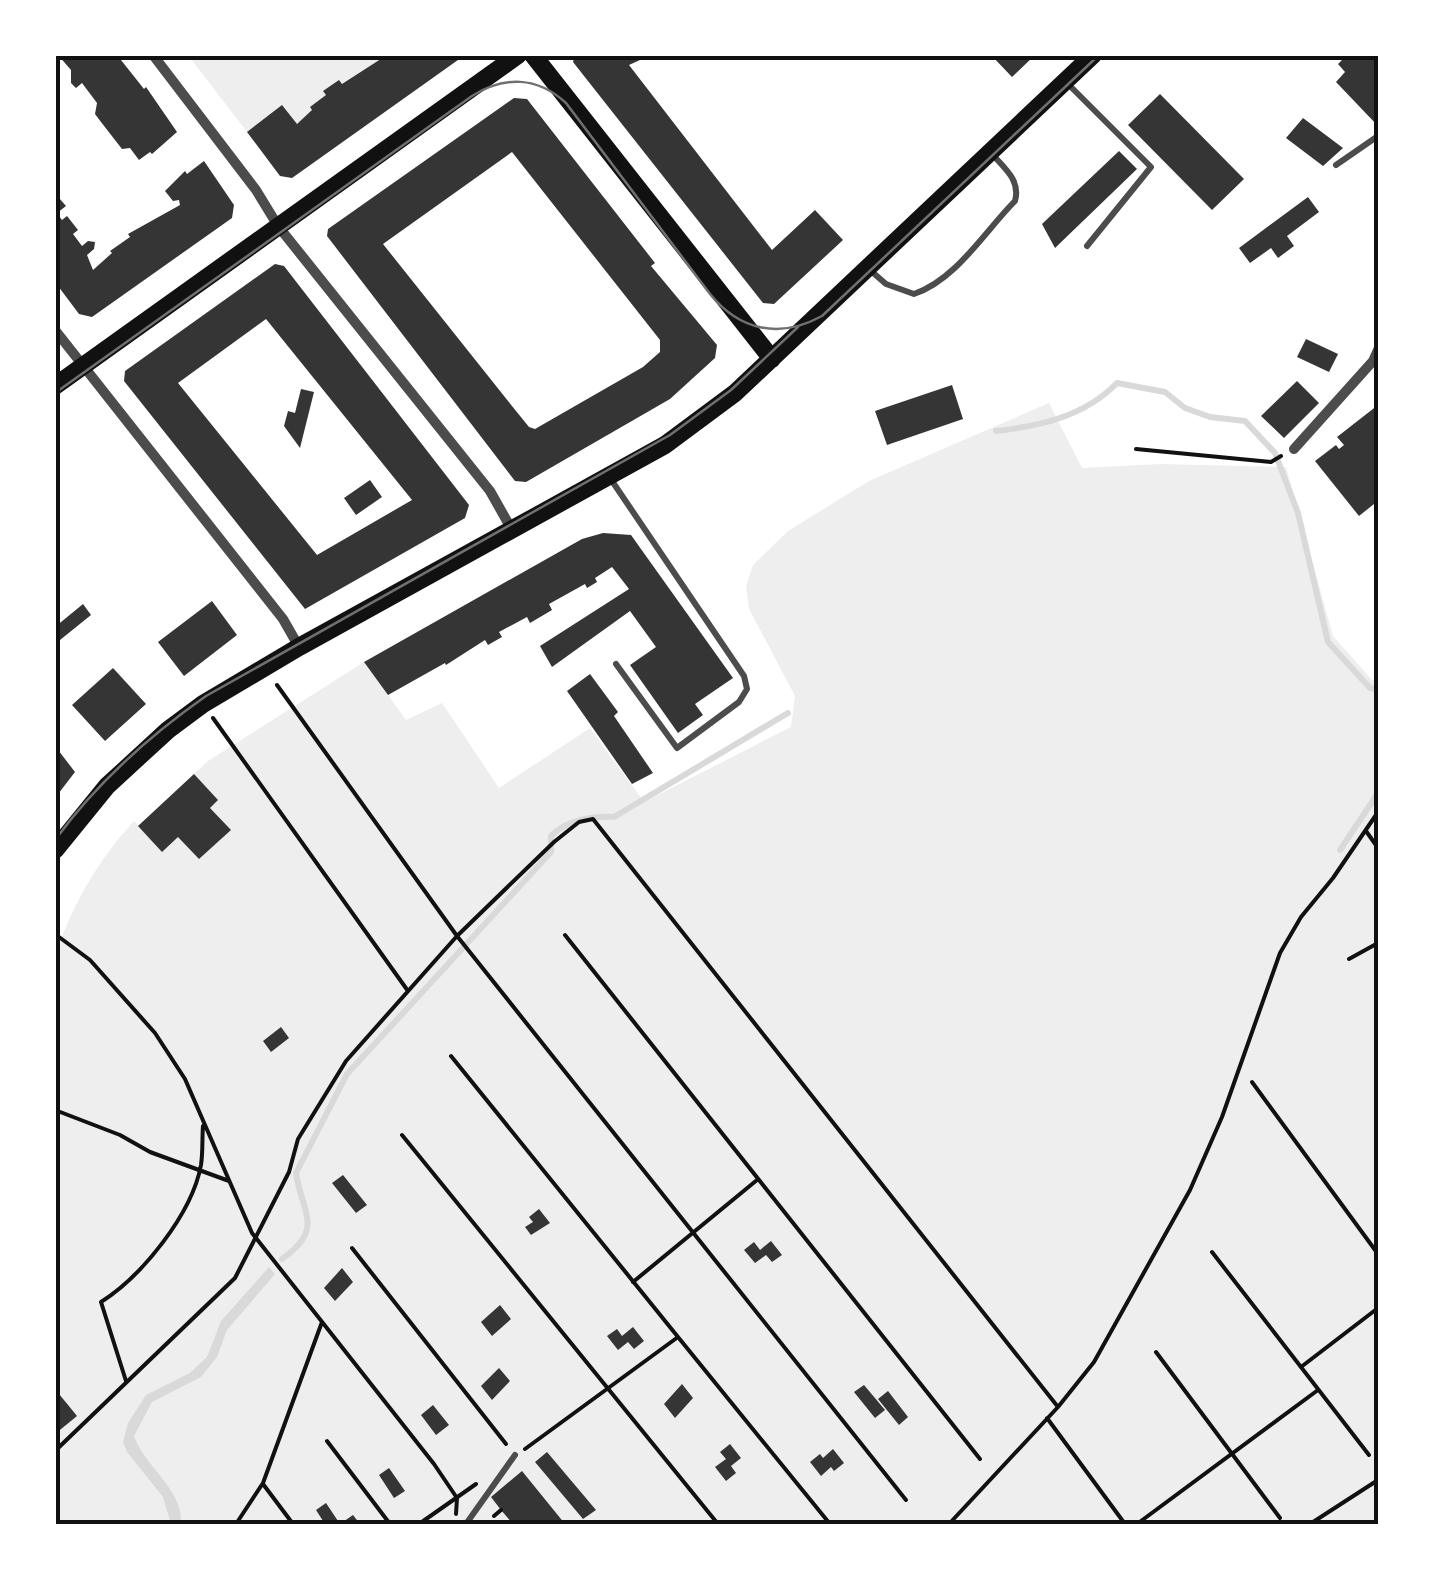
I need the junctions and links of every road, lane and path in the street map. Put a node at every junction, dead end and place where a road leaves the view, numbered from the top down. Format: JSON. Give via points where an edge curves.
{"nodes":[{"id":1,"x":152,"y":55,"type":"edge"},
{"id":2,"x":518,"y":55,"type":"edge"},
{"id":3,"x":533,"y":55,"type":"edge"},
{"id":4,"x":1093,"y":55,"type":"edge"},
{"id":5,"x":1066,"y":81,"type":"junction"},
{"id":6,"x":1377,"y":138,"type":"edge"},
{"id":7,"x":990,"y":152,"type":"junction"},
{"id":8,"x":1336,"y":165,"type":"dead end"},
{"id":9,"x":278,"y":226,"type":"junction"},
{"id":10,"x":1087,"y":246,"type":"dead end"},
{"id":11,"x":868,"y":267,"type":"junction"},
{"id":12,"x":55,"y":330,"type":"edge"},
{"id":13,"x":1376,"y":357,"type":"edge"},
{"id":14,"x":772,"y":359,"type":"junction"},
{"id":15,"x":82,"y":367,"type":"junction"},
{"id":16,"x":55,"y":386,"type":"edge"},
{"id":17,"x":1136,"y":449,"type":"dead end"},
{"id":18,"x":1294,"y":450,"type":"dead end"},
{"id":19,"x":1271,"y":462,"type":"dead end"},
{"id":20,"x":609,"y":477,"type":"junction"},
{"id":21,"x":512,"y":530,"type":"junction"},
{"id":22,"x":299,"y":647,"type":"junction"},
{"id":23,"x":616,"y":664,"type":"dead end"},
{"id":24,"x":264,"y":667,"type":"junction"},
{"id":25,"x":203,"y":704,"type":"junction"},
{"id":26,"x":1378,"y":812,"type":"edge"},
{"id":27,"x":1366,"y":831,"type":"junction"},
{"id":28,"x":1378,"y":848,"type":"edge"},
{"id":29,"x":55,"y":850,"type":"edge"},
{"id":30,"x":55,"y":934,"type":"edge"},
{"id":31,"x":565,"y":935,"type":"dead end"},
{"id":32,"x":459,"y":938,"type":"junction"},
{"id":33,"x":1378,"y":943,"type":"edge"},
{"id":34,"x":1350,"y":959,"type":"dead end"},
{"id":35,"x":408,"y":991,"type":"junction"},
{"id":36,"x":451,"y":1056,"type":"dead end"},
{"id":37,"x":1252,"y":1082,"type":"dead end"},
{"id":38,"x":55,"y":1110,"type":"edge"},
{"id":39,"x":203,"y":1121,"type":"junction"},
{"id":40,"x":402,"y":1135,"type":"dead end"},
{"id":41,"x":200,"y":1172,"type":"junction"},
{"id":42,"x":758,"y":1178,"type":"junction"},
{"id":43,"x":229,"y":1180,"type":"junction"},
{"id":44,"x":693,"y":1233,"type":"junction"},
{"id":45,"x":256,"y":1238,"type":"junction"},
{"id":46,"x":352,"y":1248,"type":"dead end"},
{"id":47,"x":1212,"y":1252,"type":"dead end"},
{"id":48,"x":1378,"y":1254,"type":"edge"},
{"id":49,"x":633,"y":1282,"type":"junction"},
{"id":50,"x":1378,"y":1308,"type":"edge"},
{"id":51,"x":322,"y":1321,"type":"junction"},
{"id":52,"x":678,"y":1337,"type":"junction"},
{"id":53,"x":1156,"y":1352,"type":"dead end"},
{"id":54,"x":1301,"y":1366,"type":"junction"},
{"id":55,"x":126,"y":1382,"type":"junction"},
{"id":56,"x":608,"y":1388,"type":"junction"},
{"id":57,"x":1319,"y":1390,"type":"junction"},
{"id":58,"x":1058,"y":1407,"type":"junction"},
{"id":59,"x":1047,"y":1418,"type":"junction"},
{"id":60,"x":327,"y":1441,"type":"dead end"},
{"id":61,"x":55,"y":1450,"type":"edge"},
{"id":62,"x":1232,"y":1453,"type":"junction"},
{"id":63,"x":1369,"y":1455,"type":"dead end"},
{"id":64,"x":516,"y":1456,"type":"junction"},
{"id":65,"x":980,"y":1459,"type":"dead end"},
{"id":66,"x":486,"y":1476,"type":"dead end"},
{"id":67,"x":1378,"y":1480,"type":"edge"},
{"id":68,"x":263,"y":1483,"type":"junction"},
{"id":69,"x":457,"y":1498,"type":"junction"},
{"id":70,"x":906,"y":1500,"type":"dead end"},
{"id":71,"x":501,"y":1510,"type":"dead end"},
{"id":72,"x":494,"y":1516,"type":"dead end"},
{"id":73,"x":1280,"y":1518,"type":"dead end"},
{"id":74,"x":236,"y":1524,"type":"edge"},
{"id":75,"x":293,"y":1524,"type":"edge"},
{"id":76,"x":390,"y":1524,"type":"edge"},
{"id":77,"x":419,"y":1524,"type":"edge"},
{"id":78,"x":466,"y":1524,"type":"edge"},
{"id":79,"x":718,"y":1524,"type":"edge"},
{"id":80,"x":830,"y":1524,"type":"edge"},
{"id":81,"x":949,"y":1524,"type":"edge"},
{"id":82,"x":1125,"y":1524,"type":"edge"},
{"id":83,"x":1137,"y":1524,"type":"edge"},
{"id":84,"x":1310,"y":1524,"type":"edge"}],
"edges":[{"from":1,"to":9,"type":"street"},
{"from":2,"to":9,"type":"main road"},
{"from":3,"to":14,"type":"main road"},
{"from":4,"to":5,"type":"main road"},
{"from":5,"to":7,"type":"main road"},
{"from":5,"to":10,"type":"lane","via":[[1152,167]]},
{"from":6,"to":8,"type":"lane"},
{"from":7,"to":11,"type":"main road"},
{"from":7,"to":11,"type":"lane","via":[[1015,180],[1016,200],[956,265],[914,294],[886,284]]},
{"from":9,"to":15,"type":"main road"},
{"from":9,"to":21,"type":"street","via":[[490,492]]},
{"from":11,"to":14,"type":"main road"},
{"from":12,"to":15,"type":"street"},
{"from":13,"to":18,"type":"street"},
{"from":14,"to":20,"type":"main road","via":[[665,445]]},
{"from":15,"to":16,"type":"main road"},
{"from":15,"to":22,"type":"street"},
{"from":17,"to":19,"type":"path"},
{"from":20,"to":21,"type":"main road"},
{"from":20,"to":23,"type":"lane","via":[[747,688],[739,702],[677,748]]},
{"from":21,"to":22,"type":"main road"},
{"from":22,"to":24,"type":"main road"},
{"from":24,"to":25,"type":"main road"},
{"from":24,"to":32,"type":"path"},
{"from":25,"to":29,"type":"main road","via":[[107,786]]},
{"from":25,"to":35,"type":"path"},
{"from":26,"to":27,"type":"path"},
{"from":27,"to":28,"type":"path"},
{"from":27,"to":58,"type":"path","via":[[1280,954],[1190,1190],[1094,1362]]},
{"from":30,"to":39,"type":"path","via":[[90,960],[155,1033]]},
{"from":31,"to":42,"type":"path"},
{"from":32,"to":35,"type":"path"},
{"from":32,"to":44,"type":"path"},
{"from":32,"to":58,"type":"path","via":[[554,842],[592,819]]},
{"from":33,"to":34,"type":"path"},
{"from":35,"to":45,"type":"path","via":[[326,1091]]},
{"from":36,"to":49,"type":"path"},
{"from":37,"to":48,"type":"path"},
{"from":38,"to":41,"type":"path"},
{"from":39,"to":41,"type":"path"},
{"from":39,"to":43,"type":"path"},
{"from":40,"to":56,"type":"path"},
{"from":41,"to":43,"type":"path"},
{"from":41,"to":55,"type":"path","via":[[146,1265],[101,1302]]},
{"from":42,"to":44,"type":"path"},
{"from":42,"to":65,"type":"path"},
{"from":43,"to":45,"type":"path"},
{"from":44,"to":49,"type":"path"},
{"from":44,"to":70,"type":"path"},
{"from":45,"to":51,"type":"path"},
{"from":45,"to":55,"type":"path","via":[[235,1278]]},
{"from":46,"to":64,"type":"path"},
{"from":47,"to":54,"type":"path"},
{"from":49,"to":52,"type":"path"},
{"from":50,"to":54,"type":"path"},
{"from":51,"to":68,"type":"path"},
{"from":51,"to":69,"type":"path"},
{"from":52,"to":56,"type":"path"},
{"from":52,"to":80,"type":"path"},
{"from":53,"to":62,"type":"path"},
{"from":54,"to":57,"type":"path"},
{"from":55,"to":61,"type":"path"},
{"from":56,"to":64,"type":"path"},
{"from":56,"to":79,"type":"path"},
{"from":57,"to":62,"type":"path"},
{"from":57,"to":63,"type":"path"},
{"from":58,"to":59,"type":"path"},
{"from":59,"to":81,"type":"path"},
{"from":59,"to":82,"type":"path"},
{"from":60,"to":76,"type":"path"},
{"from":62,"to":73,"type":"path"},
{"from":62,"to":83,"type":"path"},
{"from":64,"to":78,"type":"lane"},
{"from":66,"to":69,"type":"path"},
{"from":67,"to":84,"type":"path"},
{"from":68,"to":74,"type":"path"},
{"from":68,"to":75,"type":"path"},
{"from":69,"to":77,"type":"path"},
{"from":71,"to":72,"type":"path"}]}
